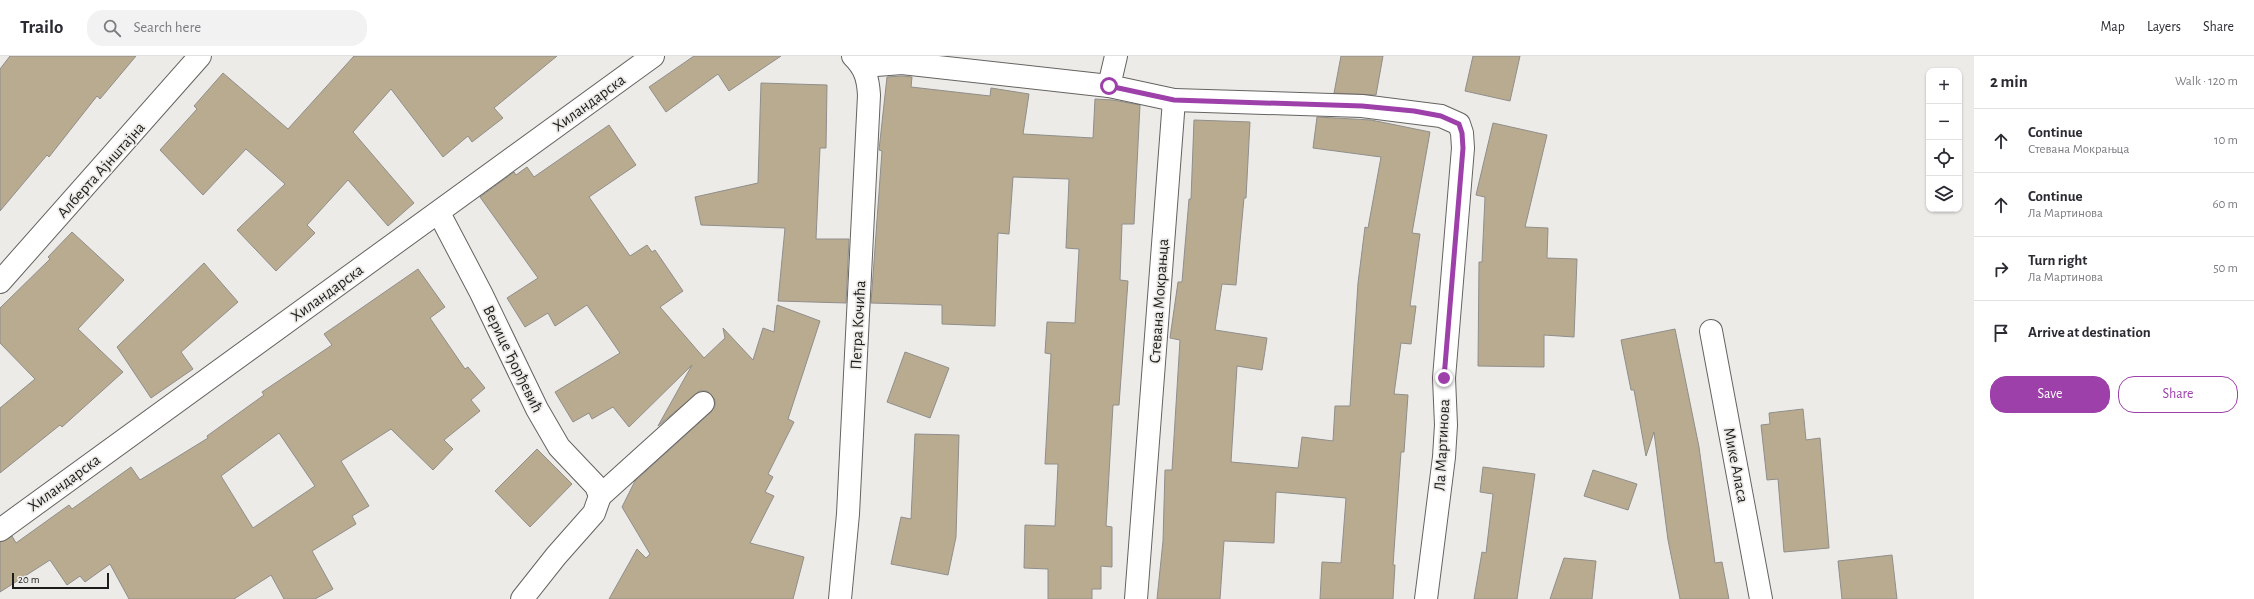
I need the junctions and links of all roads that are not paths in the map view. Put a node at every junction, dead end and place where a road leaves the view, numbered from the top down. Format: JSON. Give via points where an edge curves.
{"nodes":[{"id":1,"x":200,"y":56,"type":"edge"},
{"id":2,"x":653,"y":56,"type":"edge"},
{"id":3,"x":1116,"y":56,"type":"edge"},
{"id":4,"x":858,"y":61,"type":"edge"},
{"id":5,"x":1109,"y":86,"type":"junction"},
{"id":6,"x":1174,"y":100,"type":"junction"},
{"id":7,"x":438,"y":213,"type":"junction"},
{"id":8,"x":0,"y":282,"type":"edge"},
{"id":9,"x":1711,"y":331,"type":"dead end"},
{"id":10,"x":704,"y":403,"type":"dead end"},
{"id":11,"x":600,"y":496,"type":"junction"},
{"id":12,"x":0,"y":530,"type":"edge"},
{"id":13,"x":522,"y":599,"type":"edge"},
{"id":14,"x":840,"y":599,"type":"edge"},
{"id":15,"x":1136,"y":599,"type":"edge"},
{"id":16,"x":1426,"y":599,"type":"edge"},
{"id":17,"x":1761,"y":599,"type":"edge"}],
"edges":[{"from":1,"to":8,"type":"street","name":"Алберта Ајнштајна"},
{"from":2,"to":7,"type":"street","name":"Хиландарска"},
{"from":3,"to":5,"type":"street"},
{"from":4,"to":5,"type":"street","via":[[902,63]]},
{"from":4,"to":14,"type":"street","name":"Петра Кочића","via":[[868,79],[869,95],[848,514]]},
{"from":5,"to":6,"type":"street"},
{"from":6,"to":15,"type":"street","name":"Стевана Мокрањца"},
{"from":6,"to":16,"type":"street","name":"Ла Мартинова","via":[[1362,106],[1441,116],[1459,124],[1463,148],[1444,378],[1444,457]]},
{"from":7,"to":11,"type":"street","name":"Верице Ђорђевић","via":[[481,293],[537,409],[559,447],[596,486]]},
{"from":7,"to":12,"type":"street","name":"Хиландарска"},
{"from":9,"to":17,"type":"street","name":"Мике Аласа"},
{"from":10,"to":11,"type":"street"},
{"from":11,"to":13,"type":"street","via":[[594,513]]}]}
